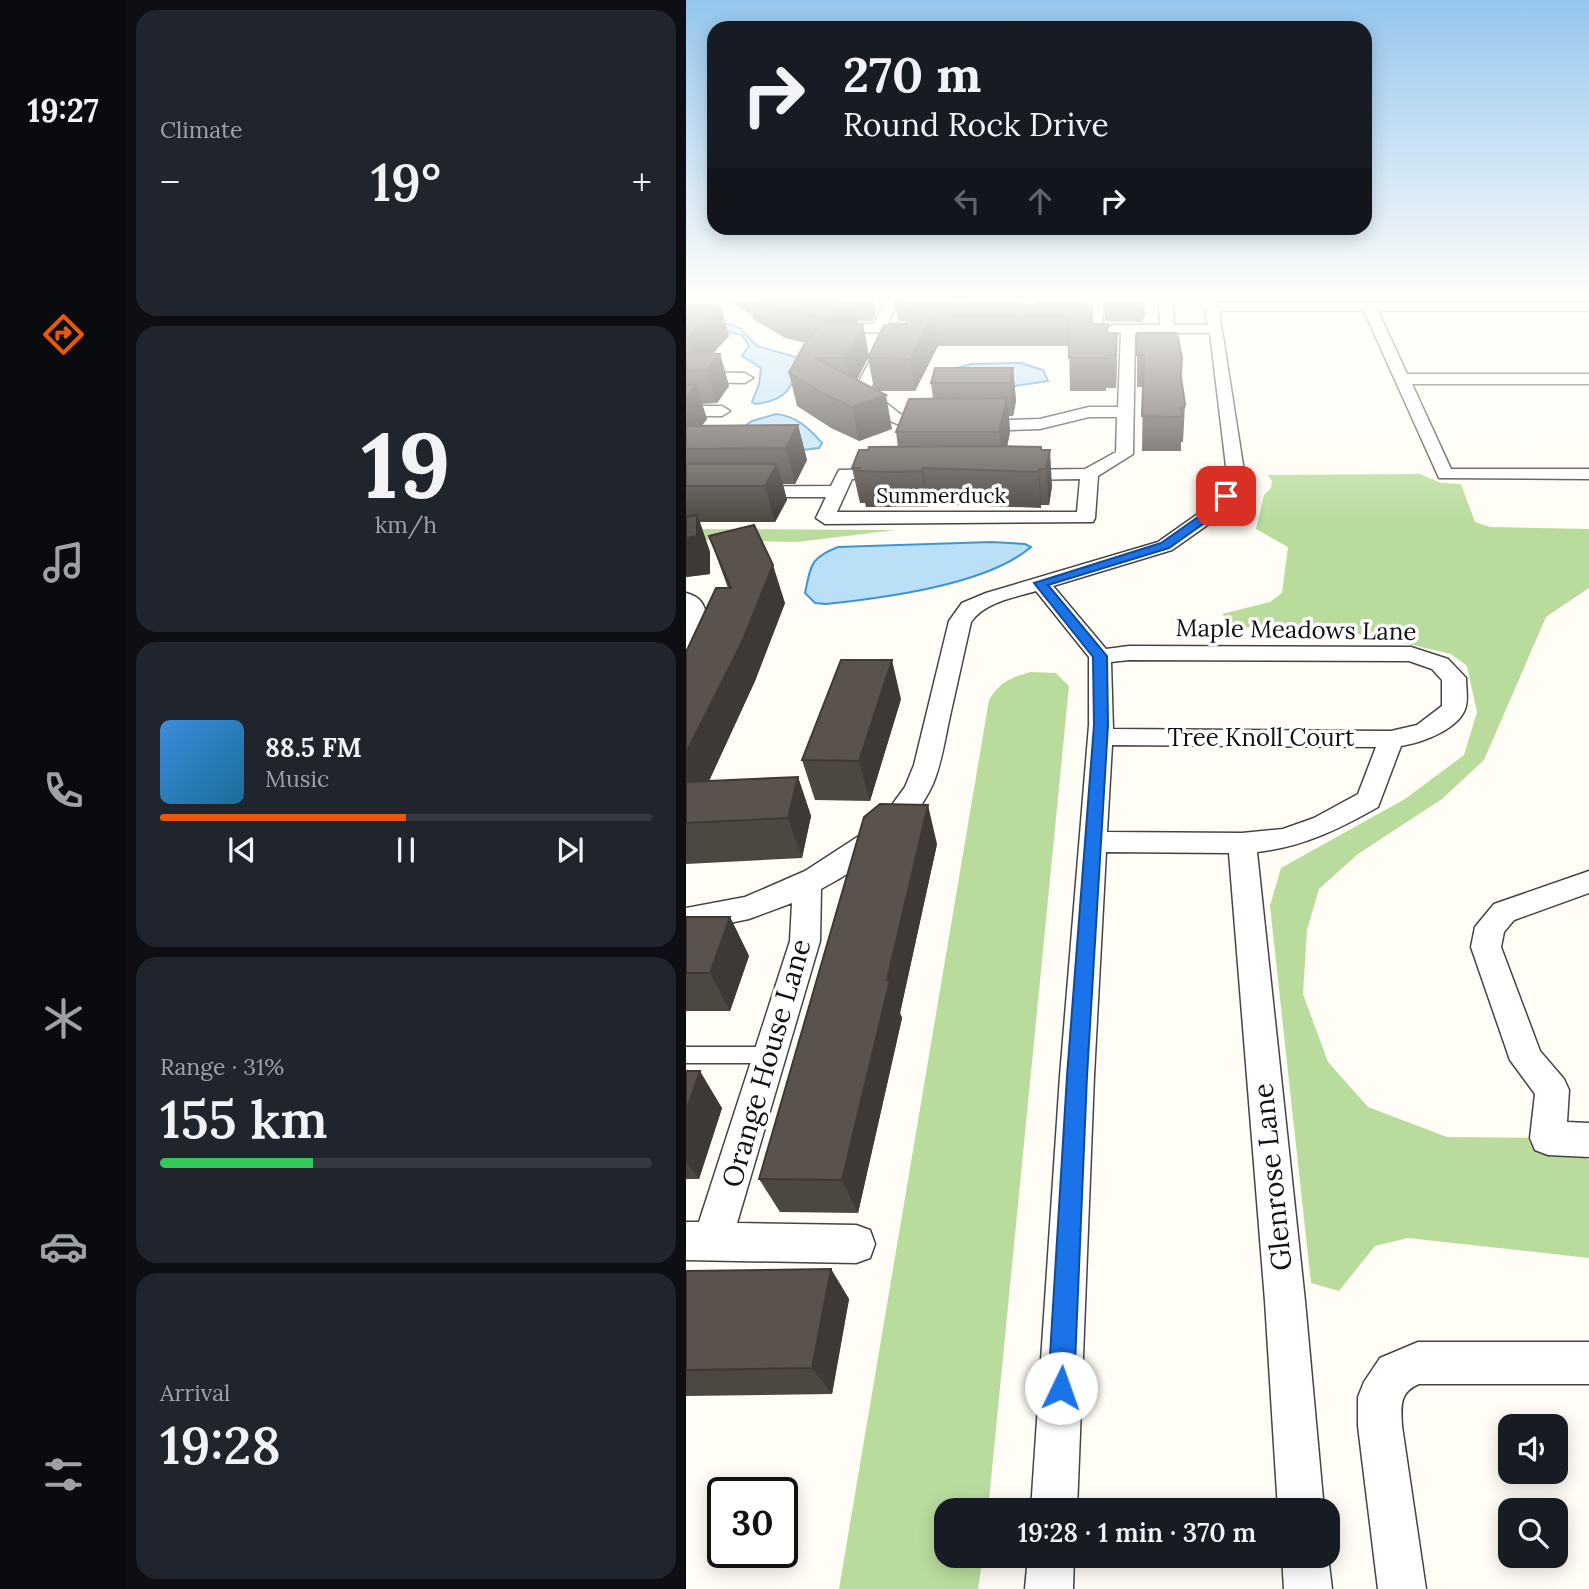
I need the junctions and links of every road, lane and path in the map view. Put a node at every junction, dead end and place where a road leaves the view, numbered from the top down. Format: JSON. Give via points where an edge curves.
{"nodes":[{"id":1,"x":868,"y":374,"type":"edge"},
{"id":2,"x":1127,"y":374,"type":"edge"},
{"id":3,"x":1222,"y":374,"type":"edge"},
{"id":4,"x":1400,"y":374,"type":"edge"},
{"id":5,"x":686,"y":377,"type":"edge"},
{"id":6,"x":745,"y":378,"type":"dead end"},
{"id":7,"x":1402,"y":379,"type":"junction"},
{"id":8,"x":1589,"y":379,"type":"edge"},
{"id":9,"x":686,"y":411,"type":"edge"},
{"id":10,"x":722,"y":411,"type":"dead end"},
{"id":11,"x":1127,"y":412,"type":"junction"},
{"id":12,"x":899,"y":474,"type":"edge"},
{"id":13,"x":1089,"y":474,"type":"junction"},
{"id":14,"x":1589,"y":474,"type":"edge"},
{"id":15,"x":1001,"y":475,"type":"edge"},
{"id":16,"x":686,"y":492,"type":"edge"},
{"id":17,"x":836,"y":492,"type":"junction"},
{"id":18,"x":1040,"y":583,"type":"junction"},
{"id":19,"x":687,"y":599,"type":"edge"},
{"id":20,"x":686,"y":649,"type":"edge"},
{"id":21,"x":1100,"y":656,"type":"junction"},
{"id":22,"x":1421,"y":735,"type":"joint"},
{"id":23,"x":1100,"y":737,"type":"junction"},
{"id":24,"x":1391,"y":739,"type":"junction"},
{"id":25,"x":1093,"y":842,"type":"junction"},
{"id":26,"x":1241,"y":844,"type":"junction"},
{"id":27,"x":807,"y":883,"type":"junction"},
{"id":28,"x":1589,"y":883,"type":"edge"},
{"id":29,"x":686,"y":920,"type":"edge"},
{"id":30,"x":686,"y":1055,"type":"edge"},
{"id":31,"x":771,"y":1055,"type":"junction"},
{"id":32,"x":1589,"y":1140,"type":"edge"},
{"id":33,"x":699,"y":1241,"type":"edge"},
{"id":34,"x":856,"y":1244,"type":"dead end"},
{"id":35,"x":1589,"y":1363,"type":"edge"},
{"id":36,"x":1055,"y":1498,"type":"edge"},
{"id":37,"x":1300,"y":1498,"type":"edge"},
{"id":38,"x":1050,"y":1568,"type":"edge"},
{"id":39,"x":1306,"y":1568,"type":"edge"},
{"id":40,"x":1049,"y":1589,"type":"edge"},
{"id":41,"x":1308,"y":1589,"type":"edge"},
{"id":42,"x":1402,"y":1589,"type":"edge"}],
"edges":[{"from":1,"to":11,"type":"street","via":[[862,391],[880,411],[912,424],[1040,424],[1089,412]]},
{"from":2,"to":11,"type":"street"},
{"from":3,"to":18,"type":"street","via":[[1237,484],[1209,515],[1165,546]]},
{"from":4,"to":7,"type":"street"},
{"from":5,"to":6,"type":"street"},
{"from":7,"to":8,"type":"street"},
{"from":7,"to":14,"type":"street","via":[[1445,474]]},
{"from":9,"to":10,"type":"street"},
{"from":11,"to":13,"type":"street","via":[[1124,454]]},
{"from":12,"to":17,"type":"street","via":[[845,474]]},
{"from":13,"to":15,"type":"street"},
{"from":13,"to":17,"type":"street","name":"Summerduck","via":[[1086,518],[825,518]]},
{"from":16,"to":17,"type":"street"},
{"from":18,"to":21,"type":"street"},
{"from":18,"to":27,"type":"street","via":[[970,608],[960,621],[927,765],[916,790],[897,817]]},
{"from":19,"to":20,"type":"street","via":[[696,612],[694,636]]},
{"from":21,"to":22,"type":"street","name":"Maple Meadows Lane","via":[[1410,654],[1440,664],[1454,678],[1454,708]]},
{"from":21,"to":23,"type":"street"},
{"from":22,"to":24,"type":"street","name":"Tree Knoll Court"},
{"from":23,"to":24,"type":"street","name":"Tree Knoll Court"},
{"from":23,"to":25,"type":"street"},
{"from":24,"to":26,"type":"street","via":[[1369,800],[1325,825],[1285,839]]},
{"from":25,"to":26,"type":"street"},
{"from":25,"to":36,"type":"street"},
{"from":26,"to":37,"type":"street","name":"Glenrose Lane"},
{"from":27,"to":29,"type":"street","via":[[750,909]]},
{"from":27,"to":31,"type":"street","name":"Orange House Lane","via":[[805,942]]},
{"from":28,"to":32,"type":"street","via":[[1504,912],[1490,927],[1486,947],[1527,1060],[1552,1090],[1548,1138]]},
{"from":30,"to":31,"type":"lane"},
{"from":31,"to":33,"type":"street","name":"Orange House Lane"},
{"from":33,"to":34,"type":"street"},
{"from":35,"to":42,"type":"street","via":[[1418,1363],[1395,1373],[1379,1397]]},
{"from":38,"to":40,"type":"street"},
{"from":39,"to":41,"type":"street"}]}
